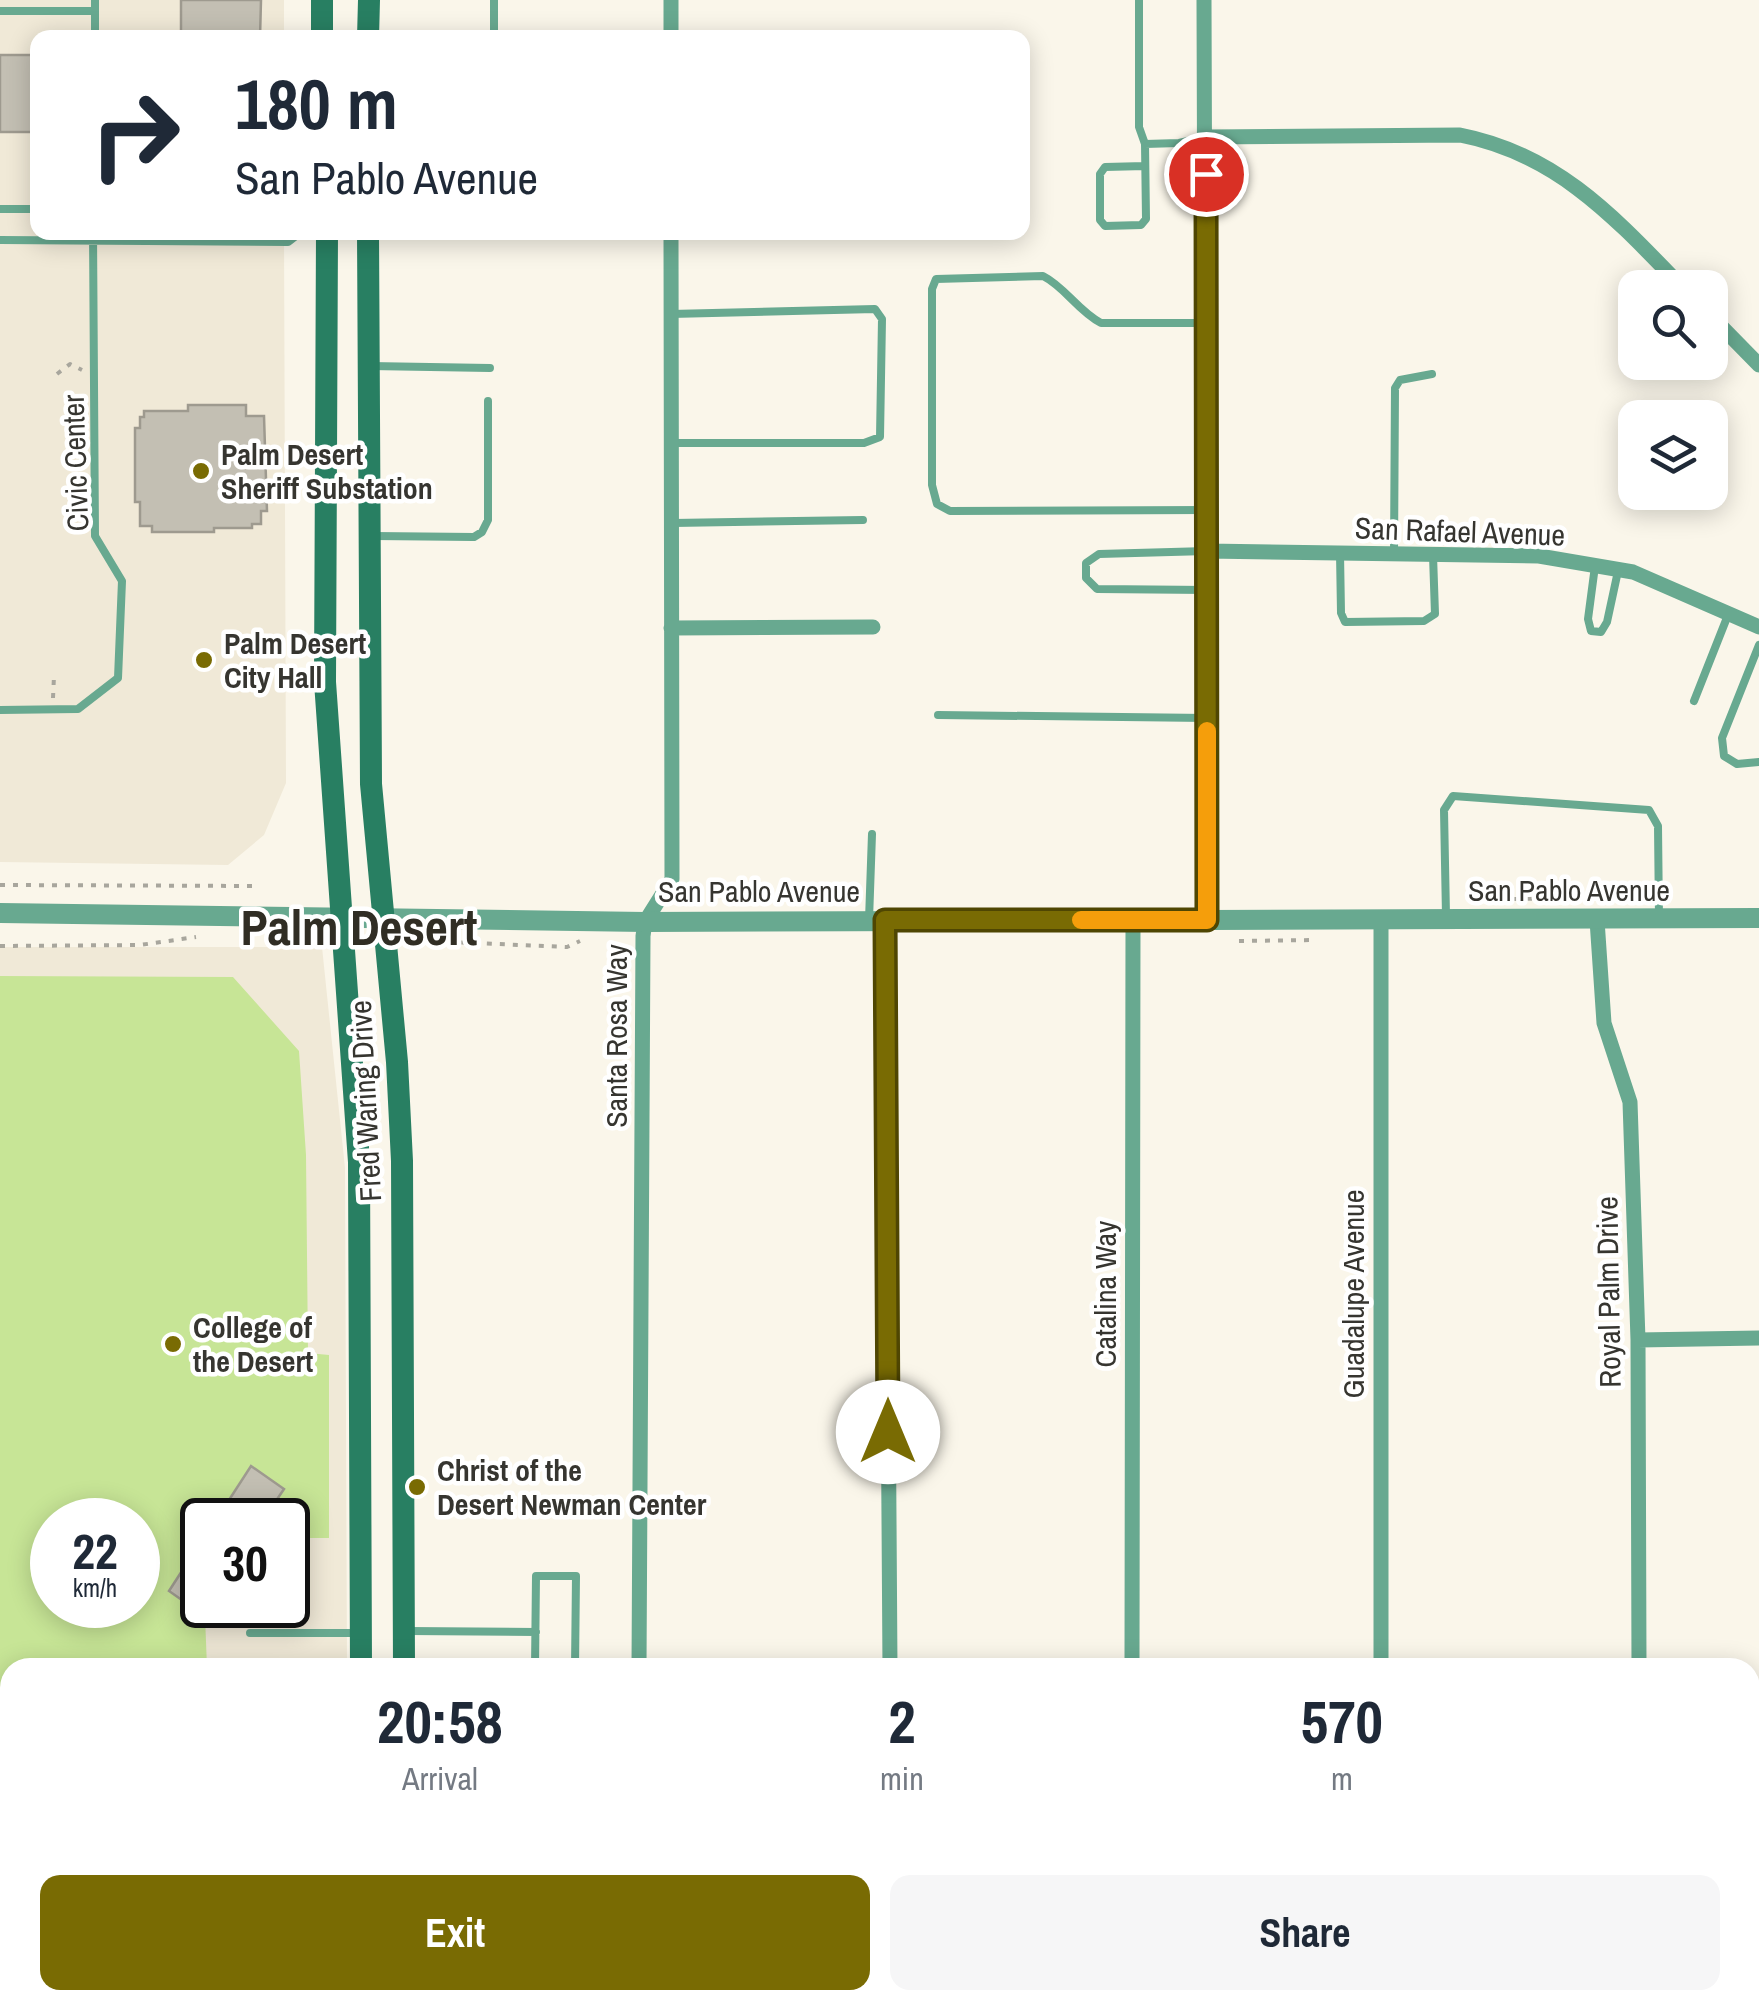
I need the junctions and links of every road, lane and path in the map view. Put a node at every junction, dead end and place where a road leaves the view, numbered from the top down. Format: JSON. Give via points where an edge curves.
{"nodes":[{"id":1,"x":95,"y":0,"type":"edge"},
{"id":2,"x":322,"y":0,"type":"edge"},
{"id":3,"x":368,"y":0,"type":"edge"},
{"id":4,"x":494,"y":0,"type":"edge"},
{"id":5,"x":671,"y":0,"type":"edge"},
{"id":6,"x":1139,"y":0,"type":"edge"},
{"id":7,"x":1204,"y":0,"type":"edge"},
{"id":8,"x":0,"y":11,"type":"edge"},
{"id":9,"x":95,"y":11,"type":"junction"},
{"id":10,"x":96,"y":30,"type":"edge"},
{"id":11,"x":322,"y":30,"type":"edge"},
{"id":12,"x":368,"y":30,"type":"edge"},
{"id":13,"x":494,"y":30,"type":"edge"},
{"id":14,"x":671,"y":30,"type":"edge"},
{"id":15,"x":1206,"y":137,"type":"junction"},
{"id":16,"x":1145,"y":144,"type":"junction"},
{"id":17,"x":1145,"y":166,"type":"junction"},
{"id":18,"x":0,"y":209,"type":"edge"},
{"id":19,"x":30,"y":209,"type":"edge"},
{"id":20,"x":30,"y":239,"type":"edge"},
{"id":21,"x":0,"y":240,"type":"edge"},
{"id":22,"x":93,"y":240,"type":"edge"},
{"id":23,"x":210,"y":240,"type":"edge"},
{"id":24,"x":291,"y":240,"type":"edge"},
{"id":25,"x":327,"y":240,"type":"edge"},
{"id":26,"x":368,"y":240,"type":"edge"},
{"id":27,"x":671,"y":240,"type":"edge"},
{"id":28,"x":1666,"y":270,"type":"edge"},
{"id":29,"x":671,"y":314,"type":"junction"},
{"id":30,"x":1206,"y":323,"type":"junction"},
{"id":31,"x":1728,"y":334,"type":"edge"},
{"id":32,"x":369,"y":366,"type":"junction"},
{"id":33,"x":1759,"y":366,"type":"edge"},
{"id":34,"x":490,"y":368,"type":"dead end"},
{"id":35,"x":1432,"y":374,"type":"dead end"},
{"id":36,"x":488,"y":401,"type":"dead end"},
{"id":37,"x":671,"y":443,"type":"junction"},
{"id":38,"x":1207,"y":510,"type":"junction"},
{"id":39,"x":863,"y":520,"type":"dead end"},
{"id":40,"x":671,"y":523,"type":"junction"},
{"id":41,"x":370,"y":536,"type":"junction"},
{"id":42,"x":1207,"y":552,"type":"junction"},
{"id":43,"x":1340,"y":554,"type":"junction"},
{"id":44,"x":1394,"y":554,"type":"junction"},
{"id":45,"x":1433,"y":555,"type":"junction"},
{"id":46,"x":1595,"y":566,"type":"junction"},
{"id":47,"x":1618,"y":570,"type":"junction"},
{"id":48,"x":1207,"y":590,"type":"junction"},
{"id":49,"x":1728,"y":615,"type":"junction"},
{"id":50,"x":873,"y":627,"type":"dead end"},
{"id":51,"x":1759,"y":627,"type":"edge"},
{"id":52,"x":671,"y":628,"type":"junction"},
{"id":53,"x":1759,"y":645,"type":"edge"},
{"id":54,"x":1694,"y":701,"type":"dead end"},
{"id":55,"x":0,"y":710,"type":"edge"},
{"id":56,"x":938,"y":715,"type":"dead end"},
{"id":57,"x":1207,"y":718,"type":"junction"},
{"id":58,"x":1759,"y":762,"type":"edge"},
{"id":59,"x":872,"y":834,"type":"dead end"},
{"id":60,"x":0,"y":885,"type":"edge"},
{"id":61,"x":258,"y":886,"type":"dead end"},
{"id":62,"x":0,"y":913,"type":"edge"},
{"id":63,"x":1759,"y":918,"type":"edge"},
{"id":64,"x":340,"y":919,"type":"junction"},
{"id":65,"x":384,"y":919,"type":"junction"},
{"id":66,"x":877,"y":920,"type":"junction"},
{"id":67,"x":1133,"y":920,"type":"junction"},
{"id":68,"x":1207,"y":920,"type":"junction"},
{"id":69,"x":1380,"y":920,"type":"junction"},
{"id":70,"x":1446,"y":920,"type":"junction"},
{"id":71,"x":1598,"y":920,"type":"junction"},
{"id":72,"x":1659,"y":920,"type":"junction"},
{"id":73,"x":645,"y":922,"type":"junction"},
{"id":74,"x":210,"y":934,"type":"dead end"},
{"id":75,"x":0,"y":946,"type":"edge"},
{"id":76,"x":1759,"y":1338,"type":"edge"},
{"id":77,"x":1638,"y":1340,"type":"junction"},
{"id":78,"x":404,"y":1630,"type":"junction"},
{"id":79,"x":536,"y":1632,"type":"junction"},
{"id":80,"x":250,"y":1633,"type":"dead end"},
{"id":81,"x":361,"y":1633,"type":"junction"},
{"id":82,"x":361,"y":1658,"type":"edge"},
{"id":83,"x":404,"y":1658,"type":"edge"},
{"id":84,"x":535,"y":1658,"type":"edge"},
{"id":85,"x":574,"y":1658,"type":"edge"},
{"id":86,"x":639,"y":1658,"type":"edge"},
{"id":87,"x":890,"y":1658,"type":"edge"},
{"id":88,"x":1132,"y":1658,"type":"edge"},
{"id":89,"x":1381,"y":1658,"type":"edge"},
{"id":90,"x":1640,"y":1658,"type":"edge"}],
"edges":[{"from":1,"to":9,"type":"lane"},
{"from":2,"to":11,"type":"main road"},
{"from":3,"to":12,"type":"main road"},
{"from":4,"to":13,"type":"lane"},
{"from":5,"to":14,"type":"street"},
{"from":6,"to":16,"type":"lane","via":[[1138,127]]},
{"from":7,"to":15,"type":"street"},
{"from":8,"to":9,"type":"lane"},
{"from":9,"to":10,"type":"lane"},
{"from":15,"to":16,"type":"lane"},
{"from":15,"to":28,"type":"street","via":[[1460,135],[1494,142],[1576,186]]},
{"from":15,"to":30,"type":"street"},
{"from":16,"to":17,"type":"lane"},
{"from":17,"to":17,"type":"lane","via":[[1146,220],[1105,226],[1100,174],[1105,168]]},
{"from":18,"to":19,"type":"lane"},
{"from":20,"to":21,"type":"lane"},
{"from":22,"to":55,"type":"lane","name":"Civic Center","via":[[95,536],[122,581],[118,678],[78,709]]},
{"from":23,"to":24,"type":"lane"},
{"from":25,"to":64,"type":"main road","name":"Fred Waring Drive","via":[[325,682]]},
{"from":26,"to":32,"type":"main road","name":"Fred Waring Drive"},
{"from":27,"to":29,"type":"street","name":"Santa Rosa Way"},
{"from":29,"to":37,"type":"street","name":"Santa Rosa Way"},
{"from":29,"to":37,"type":"lane","via":[[875,309],[882,320],[880,437],[864,444]]},
{"from":30,"to":38,"type":"street"},
{"from":30,"to":38,"type":"lane","via":[[1101,323],[1042,276],[936,279],[932,289],[937,504],[950,511]]},
{"from":31,"to":33,"type":"street"},
{"from":32,"to":34,"type":"lane"},
{"from":32,"to":41,"type":"main road","name":"Fred Waring Drive"},
{"from":35,"to":44,"type":"lane","via":[[1400,380],[1394,388]]},
{"from":36,"to":41,"type":"lane","via":[[488,520],[482,532]]},
{"from":37,"to":40,"type":"street","name":"Santa Rosa Way"},
{"from":38,"to":42,"type":"street"},
{"from":39,"to":40,"type":"lane"},
{"from":40,"to":52,"type":"street","name":"Santa Rosa Way"},
{"from":41,"to":65,"type":"main road","name":"Fred Waring Drive","via":[[371,784]]},
{"from":42,"to":43,"type":"street","name":"San Rafael Avenue"},
{"from":42,"to":48,"type":"street"},
{"from":42,"to":48,"type":"lane","via":[[1099,554],[1086,562],[1086,578],[1097,589]]},
{"from":43,"to":44,"type":"street","name":"San Rafael Avenue"},
{"from":43,"to":45,"type":"lane","via":[[1345,622],[1424,620],[1434,614]]},
{"from":44,"to":45,"type":"street","name":"San Rafael Avenue"},
{"from":45,"to":46,"type":"street","name":"San Rafael Avenue","via":[[1539,556]]},
{"from":46,"to":47,"type":"street","name":"San Rafael Avenue"},
{"from":46,"to":47,"type":"lane","via":[[1591,631],[1601,632],[1608,622]]},
{"from":47,"to":49,"type":"street","name":"San Rafael Avenue"},
{"from":48,"to":57,"type":"street"},
{"from":49,"to":51,"type":"street","name":"San Rafael Avenue"},
{"from":49,"to":54,"type":"lane"},
{"from":50,"to":52,"type":"street"},
{"from":52,"to":73,"type":"street","name":"Santa Rosa Way","via":[[672,880]]},
{"from":53,"to":58,"type":"lane","via":[[1722,738],[1724,756],[1737,764]]},
{"from":56,"to":57,"type":"lane"},
{"from":57,"to":68,"type":"street"},
{"from":59,"to":66,"type":"lane"},
{"from":60,"to":61,"type":"path"},
{"from":62,"to":64,"type":"street","name":"San Pablo Avenue"},
{"from":63,"to":72,"type":"street","name":"San Pablo Avenue"},
{"from":64,"to":65,"type":"street","name":"San Pablo Avenue"},
{"from":64,"to":81,"type":"main road","name":"Fred Waring Drive","via":[[359,1162]]},
{"from":65,"to":73,"type":"street","name":"San Pablo Avenue"},
{"from":65,"to":78,"type":"main road","name":"Fred Waring Drive","via":[[402,1162]]},
{"from":66,"to":67,"type":"street","name":"San Pablo Avenue"},
{"from":66,"to":73,"type":"street","name":"San Pablo Avenue"},
{"from":66,"to":87,"type":"street"},
{"from":67,"to":68,"type":"street","name":"San Pablo Avenue"},
{"from":67,"to":88,"type":"street","name":"Catalina Way"},
{"from":68,"to":69,"type":"street","name":"San Pablo Avenue"},
{"from":69,"to":70,"type":"street","name":"San Pablo Avenue"},
{"from":69,"to":89,"type":"street","name":"Guadalupe Avenue"},
{"from":70,"to":71,"type":"street","name":"San Pablo Avenue"},
{"from":70,"to":72,"type":"lane","via":[[1444,810],[1453,796],[1649,810],[1658,826]]},
{"from":71,"to":72,"type":"street","name":"San Pablo Avenue"},
{"from":71,"to":77,"type":"street","name":"Royal Palm Drive","via":[[1604,1023],[1630,1102]]},
{"from":73,"to":86,"type":"street","name":"Santa Rosa Way"},
{"from":74,"to":75,"type":"path","via":[[140,945]]},
{"from":76,"to":77,"type":"street"},
{"from":77,"to":90,"type":"street","name":"Royal Palm Drive"},
{"from":78,"to":79,"type":"lane"},
{"from":78,"to":83,"type":"main road","name":"Fred Waring Drive"},
{"from":79,"to":84,"type":"lane"},
{"from":79,"to":85,"type":"lane","via":[[536,1576],[576,1576]]},
{"from":80,"to":81,"type":"lane"},
{"from":81,"to":82,"type":"main road","name":"Fred Waring Drive"}]}
